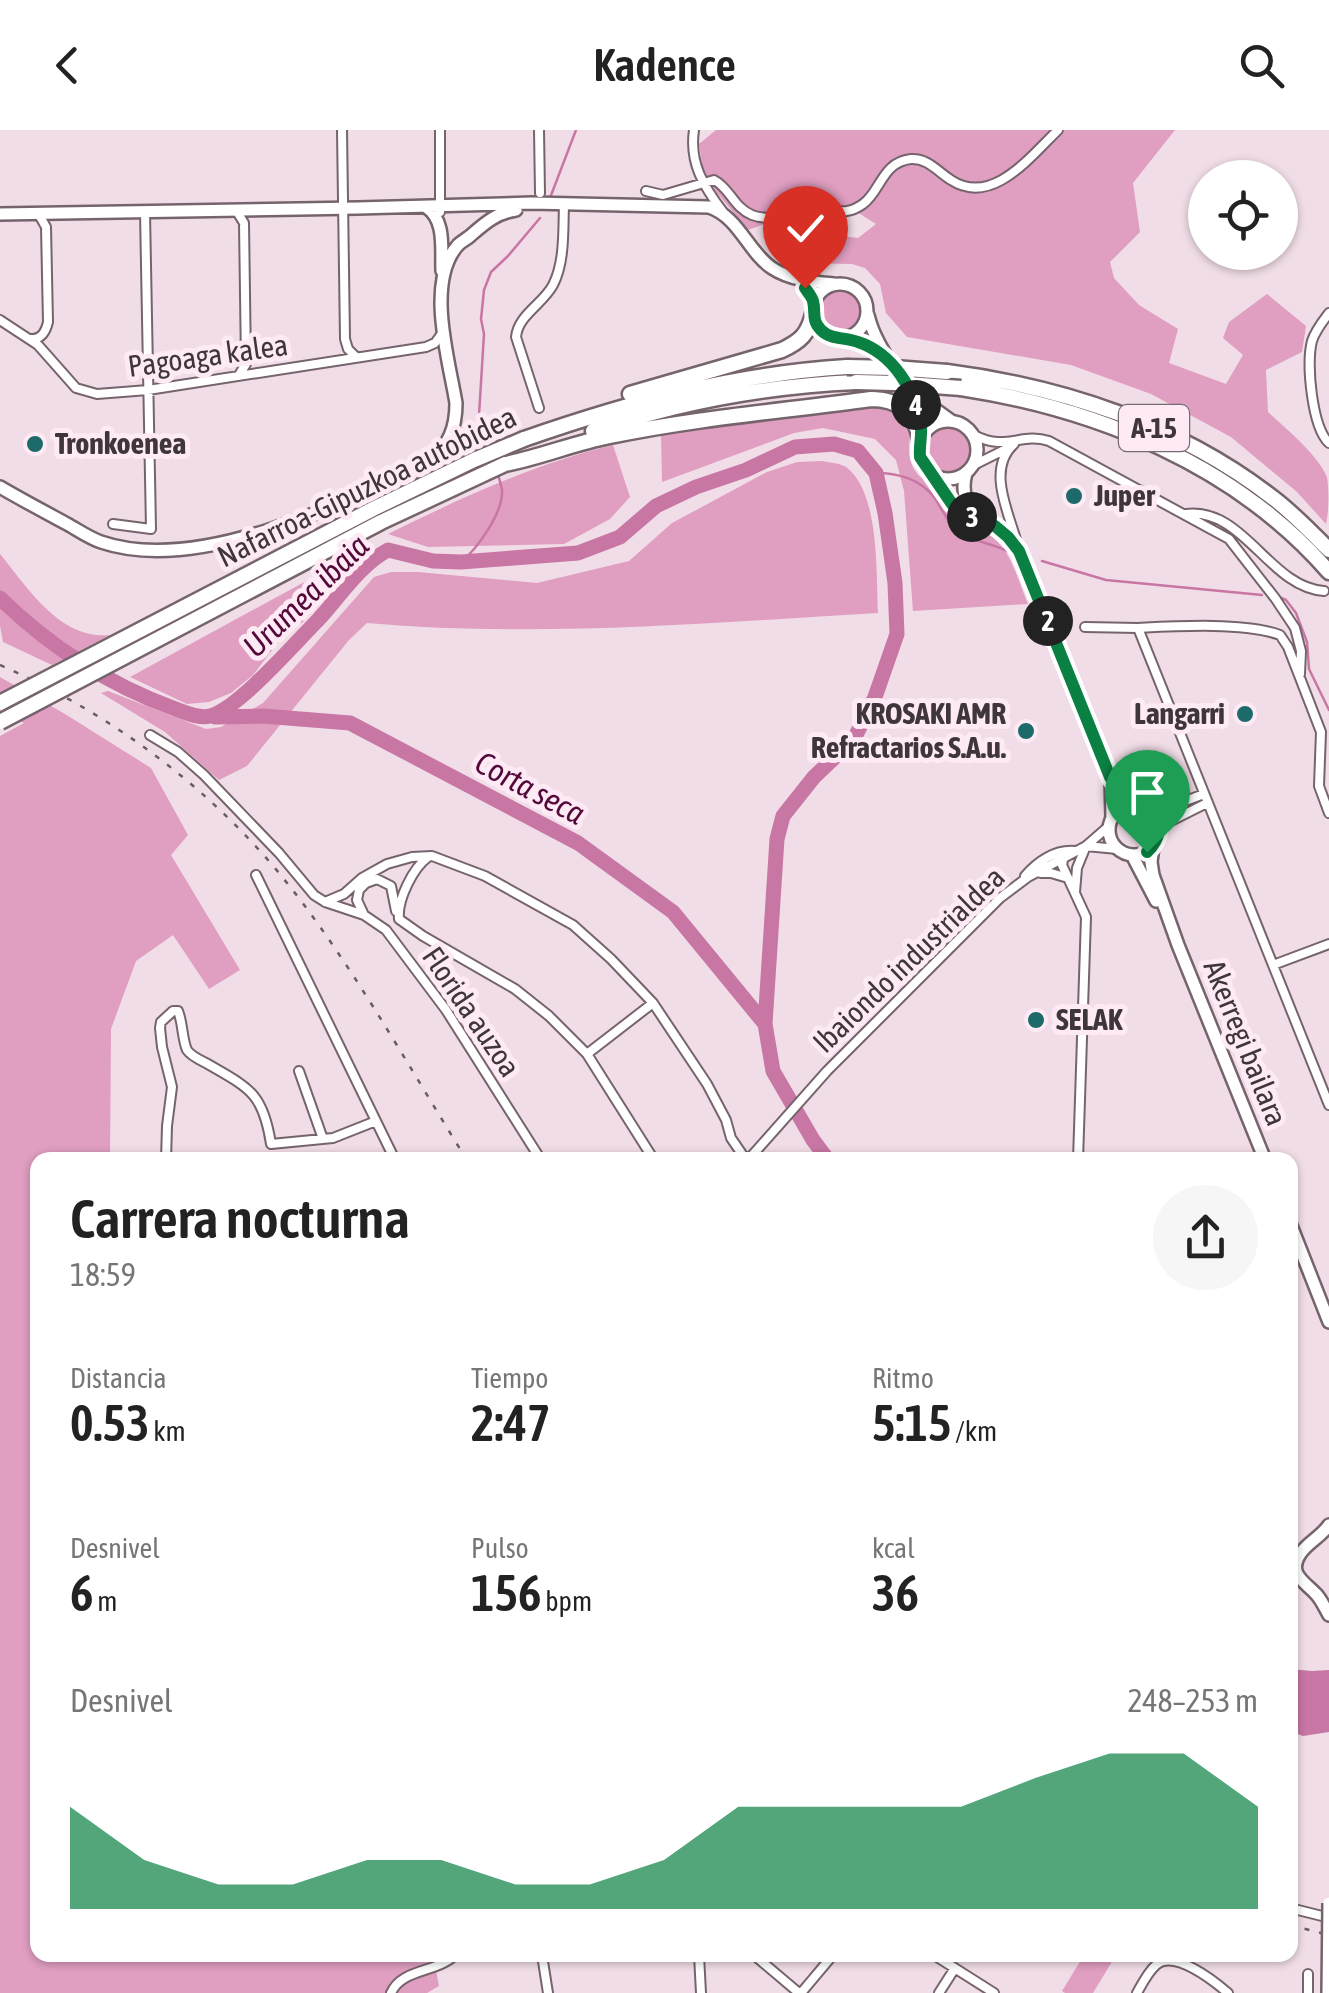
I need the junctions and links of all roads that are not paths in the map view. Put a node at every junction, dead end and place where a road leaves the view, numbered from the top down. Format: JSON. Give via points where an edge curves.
{"nodes":[{"id":1,"x":342,"y":130,"type":"edge"},
{"id":2,"x":440,"y":130,"type":"edge"},
{"id":3,"x":539,"y":130,"type":"edge"},
{"id":4,"x":694,"y":130,"type":"edge"},
{"id":5,"x":1058,"y":130,"type":"edge"},
{"id":6,"x":703,"y":184,"type":"junction"},
{"id":7,"x":646,"y":191,"type":"dead end"},
{"id":8,"x":540,"y":193,"type":"dead end"},
{"id":9,"x":562,"y":205,"type":"junction"},
{"id":10,"x":703,"y":205,"type":"junction"},
{"id":11,"x":343,"y":208,"type":"junction"},
{"id":12,"x":236,"y":210,"type":"junction"},
{"id":13,"x":145,"y":212,"type":"junction"},
{"id":14,"x":0,"y":214,"type":"edge"},
{"id":15,"x":38,"y":214,"type":"junction"},
{"id":16,"x":441,"y":215,"type":"junction"},
{"id":17,"x":725,"y":215,"type":"junction"},
{"id":18,"x":461,"y":241,"type":"junction"},
{"id":19,"x":790,"y":276,"type":"junction"},
{"id":20,"x":442,"y":280,"type":"junction"},
{"id":21,"x":834,"y":284,"type":"junction"},
{"id":22,"x":813,"y":308,"type":"junction"},
{"id":23,"x":866,"y":311,"type":"junction"},
{"id":24,"x":1329,"y":313,"type":"edge"},
{"id":25,"x":0,"y":320,"type":"edge"},
{"id":26,"x":444,"y":332,"type":"junction"},
{"id":27,"x":843,"y":338,"type":"junction"},
{"id":28,"x":31,"y":339,"type":"junction"},
{"id":29,"x":356,"y":357,"type":"junction"},
{"id":30,"x":886,"y":357,"type":"junction"},
{"id":31,"x":240,"y":376,"type":"junction"},
{"id":32,"x":908,"y":387,"type":"junction"},
{"id":33,"x":148,"y":390,"type":"junction"},
{"id":34,"x":538,"y":408,"type":"dead end"},
{"id":35,"x":950,"y":420,"type":"junction"},
{"id":36,"x":558,"y":427,"type":"junction"},
{"id":37,"x":974,"y":435,"type":"junction"},
{"id":38,"x":921,"y":439,"type":"junction"},
{"id":39,"x":1329,"y":443,"type":"edge"},
{"id":40,"x":1014,"y":444,"type":"junction"},
{"id":41,"x":529,"y":450,"type":"junction"},
{"id":42,"x":969,"y":470,"type":"junction"},
{"id":43,"x":934,"y":475,"type":"junction"},
{"id":44,"x":0,"y":488,"type":"edge"},
{"id":45,"x":1186,"y":514,"type":"junction"},
{"id":46,"x":978,"y":519,"type":"junction"},
{"id":47,"x":113,"y":524,"type":"dead end"},
{"id":48,"x":1019,"y":551,"type":"junction"},
{"id":49,"x":1326,"y":561,"type":"edge"},
{"id":50,"x":1324,"y":591,"type":"dead end"},
{"id":51,"x":1085,"y":627,"type":"dead end"},
{"id":52,"x":1138,"y":628,"type":"junction"},
{"id":53,"x":1300,"y":679,"type":"junction"},
{"id":54,"x":0,"y":703,"type":"edge"},
{"id":55,"x":0,"y":722,"type":"edge"},
{"id":56,"x":150,"y":736,"type":"dead end"},
{"id":57,"x":1325,"y":741,"type":"edge"},
{"id":58,"x":1110,"y":777,"type":"junction"},
{"id":59,"x":1206,"y":799,"type":"junction"},
{"id":60,"x":1136,"y":805,"type":"junction"},
{"id":61,"x":1194,"y":812,"type":"junction"},
{"id":62,"x":1153,"y":813,"type":"junction"},
{"id":63,"x":1329,"y":813,"type":"edge"},
{"id":64,"x":1110,"y":822,"type":"junction"},
{"id":65,"x":1215,"y":822,"type":"junction"},
{"id":66,"x":1159,"y":827,"type":"junction"},
{"id":67,"x":1086,"y":846,"type":"junction"},
{"id":68,"x":1153,"y":847,"type":"junction"},
{"id":69,"x":1117,"y":848,"type":"junction"},
{"id":70,"x":1075,"y":851,"type":"junction"},
{"id":71,"x":1132,"y":855,"type":"junction"},
{"id":72,"x":432,"y":856,"type":"junction"},
{"id":73,"x":1049,"y":857,"type":"junction"},
{"id":74,"x":1063,"y":860,"type":"junction"},
{"id":75,"x":1036,"y":873,"type":"junction"},
{"id":76,"x":256,"y":874,"type":"dead end"},
{"id":77,"x":1068,"y":878,"type":"junction"},
{"id":78,"x":1022,"y":880,"type":"junction"},
{"id":79,"x":349,"y":889,"type":"junction"},
{"id":80,"x":1075,"y":892,"type":"junction"},
{"id":81,"x":357,"y":900,"type":"junction"},
{"id":82,"x":325,"y":902,"type":"junction"},
{"id":83,"x":346,"y":907,"type":"junction"},
{"id":84,"x":364,"y":915,"type":"junction"},
{"id":85,"x":399,"y":919,"type":"junction"},
{"id":86,"x":1329,"y":944,"type":"edge"},
{"id":87,"x":1178,"y":945,"type":"junction"},
{"id":88,"x":1273,"y":965,"type":"junction"},
{"id":89,"x":652,"y":1003,"type":"junction"},
{"id":90,"x":587,"y":1054,"type":"junction"},
{"id":91,"x":298,"y":1070,"type":"dead end"},
{"id":92,"x":1326,"y":1091,"type":"edge"},
{"id":93,"x":1329,"y":1106,"type":"edge"},
{"id":94,"x":376,"y":1121,"type":"junction"},
{"id":95,"x":322,"y":1139,"type":"junction"},
{"id":96,"x":166,"y":1152,"type":"edge"},
{"id":97,"x":391,"y":1152,"type":"edge"},
{"id":98,"x":536,"y":1152,"type":"edge"},
{"id":99,"x":649,"y":1152,"type":"edge"},
{"id":100,"x":742,"y":1152,"type":"edge"},
{"id":101,"x":754,"y":1152,"type":"edge"},
{"id":102,"x":1078,"y":1152,"type":"edge"},
{"id":103,"x":1262,"y":1152,"type":"edge"},
{"id":104,"x":1298,"y":1243,"type":"edge"},
{"id":105,"x":1329,"y":1322,"type":"edge"},
{"id":106,"x":1329,"y":1525,"type":"edge"},
{"id":107,"x":1329,"y":1543,"type":"edge"},
{"id":108,"x":1311,"y":1544,"type":"junction"},
{"id":109,"x":1298,"y":1554,"type":"edge"},
{"id":110,"x":1298,"y":1580,"type":"edge"},
{"id":111,"x":1315,"y":1592,"type":"junction"},
{"id":112,"x":1329,"y":1592,"type":"edge"},
{"id":113,"x":1329,"y":1614,"type":"edge"},
{"id":114,"x":1329,"y":1903,"type":"edge"},
{"id":115,"x":1298,"y":1910,"type":"edge"},
{"id":116,"x":1322,"y":1916,"type":"dead end"},
{"id":117,"x":448,"y":1962,"type":"edge"},
{"id":118,"x":543,"y":1962,"type":"edge"},
{"id":119,"x":699,"y":1962,"type":"edge"},
{"id":120,"x":762,"y":1962,"type":"edge"},
{"id":121,"x":826,"y":1962,"type":"edge"},
{"id":122,"x":945,"y":1962,"type":"edge"},
{"id":123,"x":1161,"y":1962,"type":"edge"},
{"id":124,"x":1178,"y":1962,"type":"edge"},
{"id":125,"x":955,"y":1968,"type":"junction"},
{"id":126,"x":1308,"y":1974,"type":"dead end"},
{"id":127,"x":391,"y":1993,"type":"edge"},
{"id":128,"x":548,"y":1993,"type":"edge"},
{"id":129,"x":701,"y":1993,"type":"edge"},
{"id":130,"x":800,"y":1993,"type":"edge"},
{"id":131,"x":939,"y":1993,"type":"edge"},
{"id":132,"x":994,"y":1993,"type":"edge"},
{"id":133,"x":1137,"y":1993,"type":"edge"},
{"id":134,"x":1228,"y":1993,"type":"edge"},
{"id":135,"x":1308,"y":1993,"type":"edge"},
{"id":136,"x":1328,"y":1993,"type":"edge"}],
"edges":[{"from":1,"to":11,"type":"street"},
{"from":2,"to":16,"type":"street"},
{"from":3,"to":8,"type":"street"},
{"from":4,"to":6,"type":"street"},
{"from":5,"to":6,"type":"street","via":[[1021,166],[979,188],[952,182],[924,160],[899,162],[850,211],[818,208],[762,218],[742,210],[723,184]]},
{"from":6,"to":7,"type":"street","via":[[662,195]]},
{"from":6,"to":10,"type":"street"},
{"from":6,"to":17,"type":"street"},
{"from":9,"to":10,"type":"main road"},
{"from":9,"to":16,"type":"main road","via":[[532,202]]},
{"from":9,"to":18,"type":"main road","via":[[505,212]]},
{"from":9,"to":34,"type":"street","via":[[558,274],[517,326]]},
{"from":10,"to":17,"type":"main road"},
{"from":11,"to":12,"type":"main road"},
{"from":11,"to":16,"type":"main road","via":[[426,207]]},
{"from":11,"to":29,"type":"street","via":[[345,340]]},
{"from":12,"to":13,"type":"main road"},
{"from":12,"to":31,"type":"street","via":[[244,223],[246,364]]},
{"from":13,"to":15,"type":"main road"},
{"from":13,"to":33,"type":"street"},
{"from":14,"to":15,"type":"main road"},
{"from":15,"to":28,"type":"street","via":[[46,227],[48,322]]},
{"from":16,"to":18,"type":"main road","via":[[450,241]]},
{"from":16,"to":20,"type":"main road"},
{"from":17,"to":19,"type":"main road","via":[[768,266]]},
{"from":18,"to":20,"type":"main road"},
{"from":19,"to":21,"type":"main road"},
{"from":19,"to":22,"type":"main road","via":[[805,288]]},
{"from":20,"to":26,"type":"main road"},
{"from":21,"to":22,"type":"main road"},
{"from":21,"to":23,"type":"main road","via":[[857,290]]},
{"from":22,"to":27,"type":"main road","via":[[826,334]]},
{"from":22,"to":36,"type":"highway","via":[[798,343],[636,392]]},
{"from":23,"to":27,"type":"main road","via":[[862,326]]},
{"from":23,"to":30,"type":"main road"},
{"from":24,"to":39,"type":"street","via":[[1312,338],[1310,360],[1318,426]]},
{"from":25,"to":28,"type":"street","name":"Pagoaga kalea"},
{"from":26,"to":29,"type":"street","name":"Pagoaga kalea","via":[[426,347]]},
{"from":26,"to":44,"type":"main road","via":[[456,416],[439,453],[270,528],[176,551],[138,551],[98,541]]},
{"from":27,"to":30,"type":"main road"},
{"from":28,"to":33,"type":"street","name":"Pagoaga kalea","via":[[84,392]]},
{"from":29,"to":31,"type":"street","name":"Pagoaga kalea"},
{"from":30,"to":32,"type":"main road"},
{"from":31,"to":33,"type":"street","name":"Pagoaga kalea"},
{"from":32,"to":35,"type":"main road"},
{"from":32,"to":38,"type":"main road"},
{"from":33,"to":47,"type":"street","via":[[151,529]]},
{"from":35,"to":37,"type":"main road"},
{"from":35,"to":38,"type":"main road","via":[[937,422]]},
{"from":36,"to":41,"type":"highway","name":"Nafarroa-Gipuzkoa autobidea","number":"A-15"},
{"from":36,"to":49,"type":"highway","name":"Nafarroa-Gipuzkoa autobidea","number":"A-15","bridge":true,"via":[[734,379],[806,370],[894,368],[1025,385],[1161,430],[1200,450],[1276,500]]},
{"from":37,"to":40,"type":"street"},
{"from":37,"to":42,"type":"main road","via":[[978,452]]},
{"from":38,"to":41,"type":"highway","via":[[906,410],[872,399]]},
{"from":38,"to":43,"type":"main road","via":[[920,457]]},
{"from":40,"to":42,"type":"street"},
{"from":40,"to":45,"type":"street","via":[[1048,441]]},
{"from":40,"to":48,"type":"street","via":[[1002,458],[1000,479]]},
{"from":41,"to":49,"type":"highway","name":"Nafarroa-Gipuzkoa autobidea","number":"A-15","bridge":true,"via":[[773,389],[856,382],[960,388],[1068,412],[1154,444],[1238,491]]},
{"from":41,"to":54,"type":"highway","name":"Nafarroa-Gipuzkoa autobidea","number":"A-15","bridge":true,"via":[[462,466]]},
{"from":41,"to":55,"type":"highway","name":"Nafarroa-Gipuzkoa autobidea","bridge":true},
{"from":42,"to":43,"type":"main road","via":[[950,479]]},
{"from":42,"to":46,"type":"main road","via":[[965,498]]},
{"from":43,"to":46,"type":"main road","via":[[952,504]]},
{"from":45,"to":50,"type":"street","via":[[1234,528],[1296,582]]},
{"from":45,"to":53,"type":"street","via":[[1228,538],[1275,598],[1295,628]]},
{"from":46,"to":48,"type":"main road"},
{"from":48,"to":58,"type":"main road"},
{"from":51,"to":52,"type":"street"},
{"from":52,"to":53,"type":"street","via":[[1268,631],[1288,646]]},
{"from":52,"to":59,"type":"street"},
{"from":53,"to":57,"type":"street"},
{"from":56,"to":82,"type":"street","via":[[204,775]]},
{"from":57,"to":63,"type":"street","via":[[1319,786]]},
{"from":58,"to":60,"type":"main road"},
{"from":58,"to":64,"type":"main road"},
{"from":59,"to":61,"type":"street"},
{"from":59,"to":62,"type":"street"},
{"from":59,"to":65,"type":"street"},
{"from":60,"to":62,"type":"main road"},
{"from":60,"to":64,"type":"main road","via":[[1122,807]]},
{"from":61,"to":65,"type":"street"},
{"from":61,"to":66,"type":"street"},
{"from":62,"to":66,"type":"main road"},
{"from":64,"to":67,"type":"street"},
{"from":64,"to":69,"type":"main road","via":[[1108,834]]},
{"from":65,"to":88,"type":"street"},
{"from":66,"to":68,"type":"main road"},
{"from":67,"to":69,"type":"street"},
{"from":67,"to":70,"type":"street"},
{"from":67,"to":80,"type":"street"},
{"from":68,"to":71,"type":"main road"},
{"from":68,"to":87,"type":"main road","via":[[1153,875]]},
{"from":69,"to":71,"type":"main road"},
{"from":70,"to":73,"type":"street"},
{"from":70,"to":74,"type":"street","name":"Ibaiondo industrialdea"},
{"from":71,"to":87,"type":"main road"},
{"from":72,"to":79,"type":"street","via":[[386,864]]},
{"from":72,"to":85,"type":"street","via":[[419,865]]},
{"from":72,"to":89,"type":"street","via":[[485,876],[573,926]]},
{"from":73,"to":74,"type":"street"},
{"from":73,"to":78,"type":"street"},
{"from":74,"to":75,"type":"street","name":"Ibaiondo industrialdea"},
{"from":74,"to":77,"type":"street"},
{"from":74,"to":80,"type":"street"},
{"from":75,"to":77,"type":"street","name":"Ibaiondo industrialdea"},
{"from":75,"to":78,"type":"street","name":"Ibaiondo industrialdea"},
{"from":76,"to":94,"type":"street"},
{"from":77,"to":80,"type":"street"},
{"from":78,"to":101,"type":"street","name":"Ibaiondo industrialdea"},
{"from":79,"to":82,"type":"street"},
{"from":79,"to":83,"type":"street"},
{"from":80,"to":102,"type":"street","via":[[1086,917]]},
{"from":81,"to":83,"type":"street"},
{"from":81,"to":84,"type":"street"},
{"from":81,"to":85,"type":"street","via":[[362,886],[382,880],[391,886]]},
{"from":82,"to":83,"type":"street","name":"Florida auzoa"},
{"from":83,"to":84,"type":"street","name":"Florida auzoa"},
{"from":84,"to":98,"type":"street","name":"Florida auzoa","via":[[392,936],[446,1010]]},
{"from":85,"to":90,"type":"street","via":[[515,990]]},
{"from":86,"to":88,"type":"street"},
{"from":87,"to":103,"type":"main road","name":"Akerregi bailara"},
{"from":88,"to":92,"type":"street"},
{"from":89,"to":90,"type":"street"},
{"from":89,"to":100,"type":"street","via":[[707,1084]]},
{"from":90,"to":99,"type":"street"},
{"from":91,"to":95,"type":"street"},
{"from":92,"to":93,"type":"street"},
{"from":94,"to":95,"type":"street"},
{"from":94,"to":97,"type":"street"},
{"from":95,"to":96,"type":"street","via":[[271,1144],[262,1104],[193,1056],[173,1011],[160,1028],[172,1087]]},
{"from":104,"to":105,"type":"main road"},
{"from":106,"to":108,"type":"main road"},
{"from":107,"to":108,"type":"main road"},
{"from":108,"to":109,"type":"main road"},
{"from":110,"to":111,"type":"main road"},
{"from":111,"to":112,"type":"main road"},
{"from":111,"to":113,"type":"main road"},
{"from":114,"to":136,"type":"main road","bridge":true},
{"from":115,"to":116,"type":"street"},
{"from":117,"to":127,"type":"street","via":[[406,1977]]},
{"from":118,"to":128,"type":"street"},
{"from":119,"to":129,"type":"street"},
{"from":120,"to":130,"type":"street"},
{"from":121,"to":130,"type":"street"},
{"from":122,"to":125,"type":"street"},
{"from":123,"to":133,"type":"street"},
{"from":124,"to":134,"type":"street"},
{"from":125,"to":131,"type":"street"},
{"from":125,"to":132,"type":"street"},
{"from":126,"to":135,"type":"street"}]}
